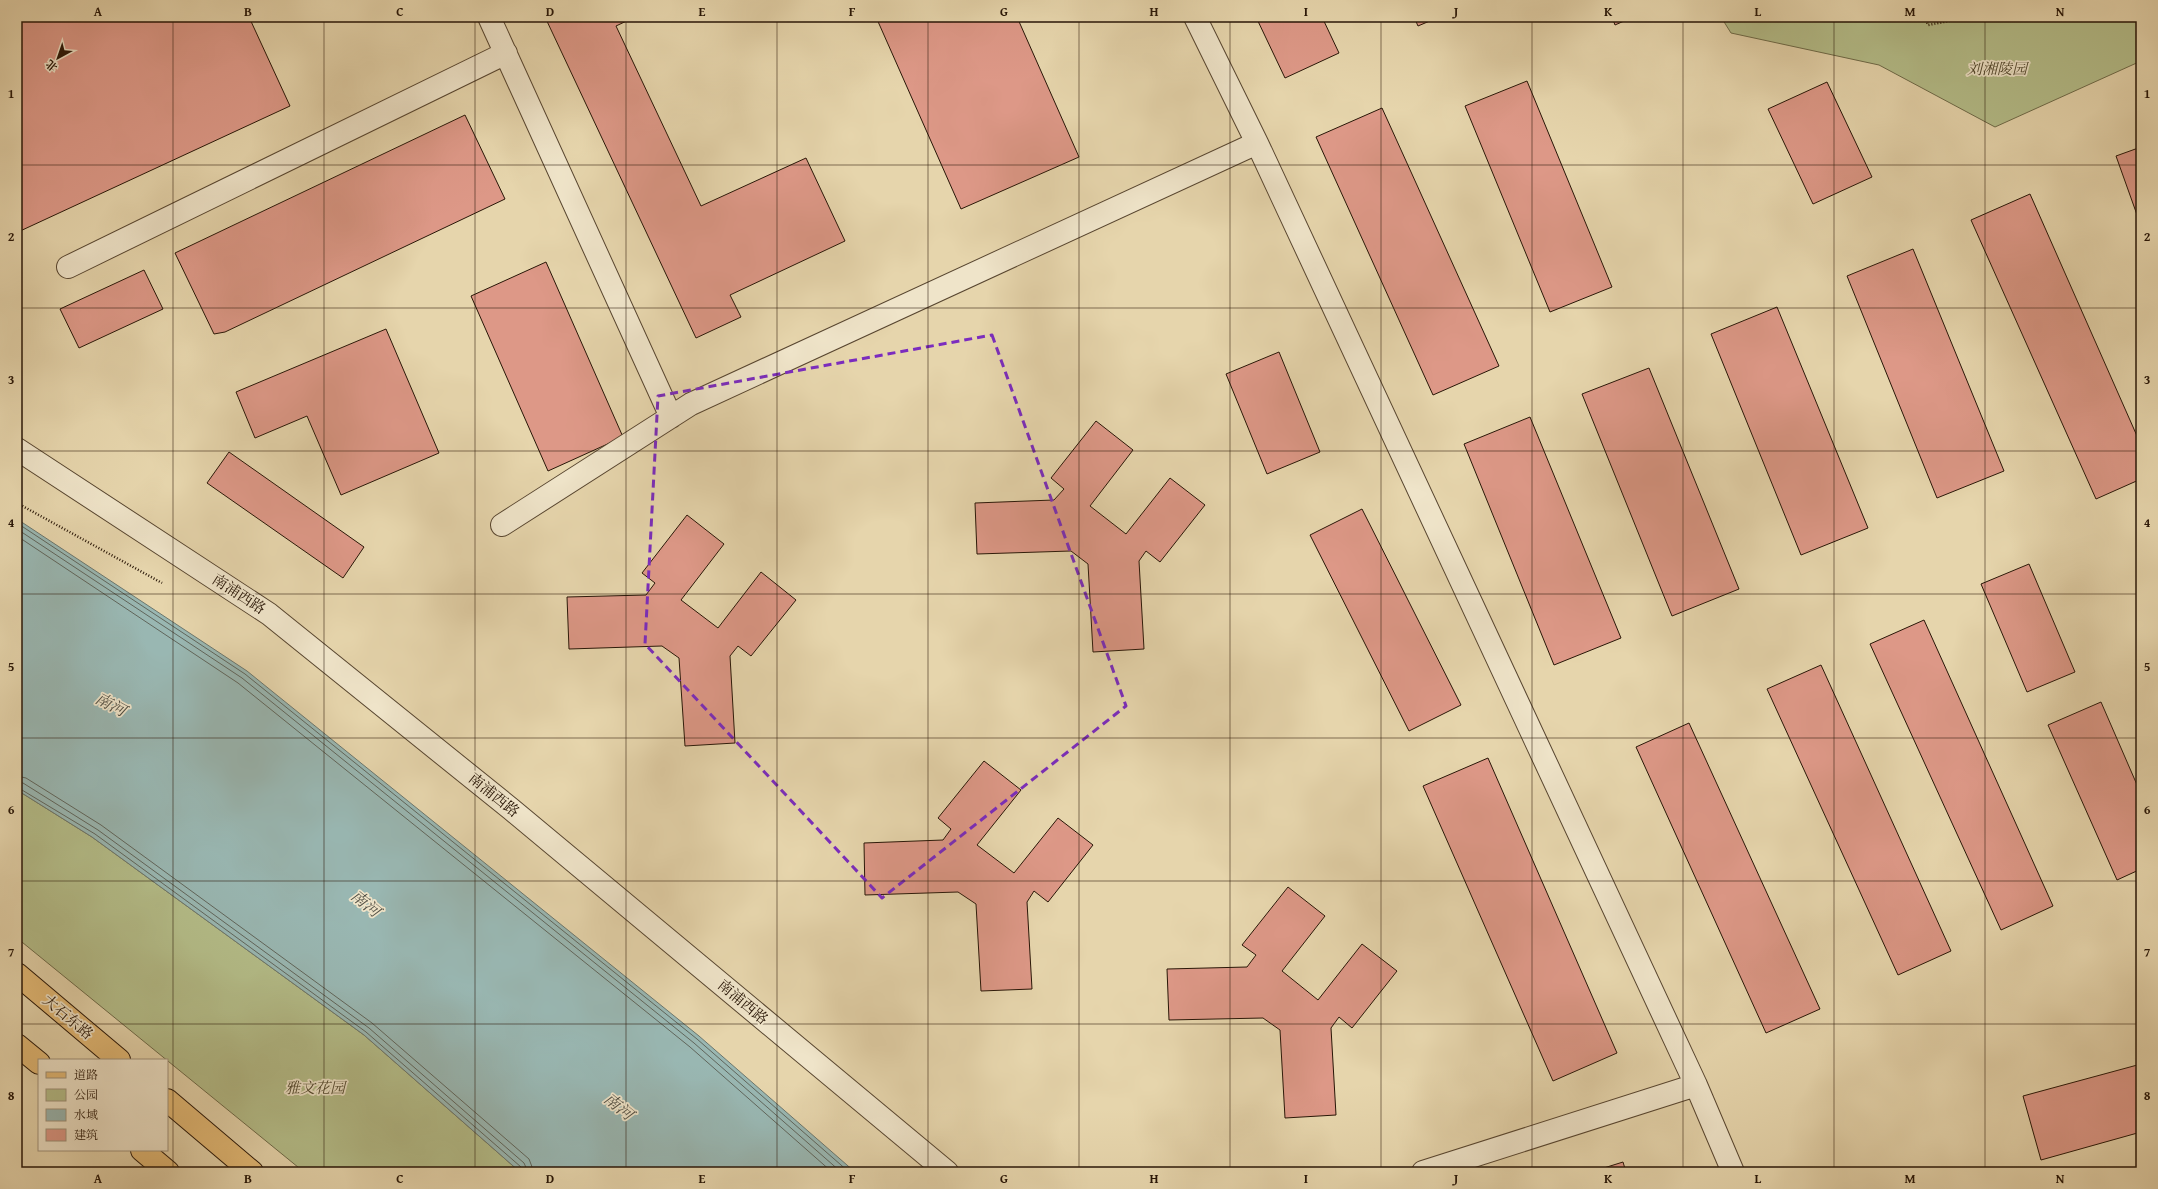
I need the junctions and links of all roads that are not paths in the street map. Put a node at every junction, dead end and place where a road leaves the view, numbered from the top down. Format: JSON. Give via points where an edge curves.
{"nodes":[{"id":1,"x":489,"y":17,"type":"edge"},
{"id":2,"x":1195,"y":17,"type":"edge"},
{"id":3,"x":506,"y":53,"type":"junction"},
{"id":4,"x":1257,"y":143,"type":"junction"},
{"id":5,"x":68,"y":267,"type":"dead end"},
{"id":6,"x":671,"y":417,"type":"junction"},
{"id":7,"x":17,"y":449,"type":"edge"},
{"id":8,"x":502,"y":524,"type":"dead end"},
{"id":9,"x":17,"y":974,"type":"edge"},
{"id":10,"x":17,"y":1045,"type":"edge"},
{"id":11,"x":118,"y":1059,"type":"edge"},
{"id":12,"x":38,"y":1062,"type":"edge"},
{"id":13,"x":1696,"y":1085,"type":"junction"},
{"id":14,"x":168,"y":1101,"type":"edge"},
{"id":15,"x":143,"y":1151,"type":"edge"},
{"id":16,"x":168,"y":1172,"type":"edge"},
{"id":17,"x":252,"y":1172,"type":"edge"},
{"id":18,"x":947,"y":1172,"type":"edge"},
{"id":19,"x":1423,"y":1172,"type":"edge"},
{"id":20,"x":1733,"y":1172,"type":"edge"}],
"edges":[{"from":1,"to":3,"type":"street"},
{"from":2,"to":4,"type":"street"},
{"from":3,"to":5,"type":"street"},
{"from":3,"to":6,"type":"street"},
{"from":4,"to":6,"type":"street","via":[[698,401]]},
{"from":4,"to":13,"type":"street"},
{"from":6,"to":8,"type":"street"},
{"from":7,"to":18,"type":"street","name":"南浦西路","via":[[269,614],[511,809]]},
{"from":9,"to":11,"type":"main road","name":"大石东路"},
{"from":10,"to":12,"type":"main road"},
{"from":13,"to":19,"type":"street"},
{"from":13,"to":20,"type":"street"},
{"from":14,"to":17,"type":"main road"},
{"from":15,"to":16,"type":"main road"}]}
